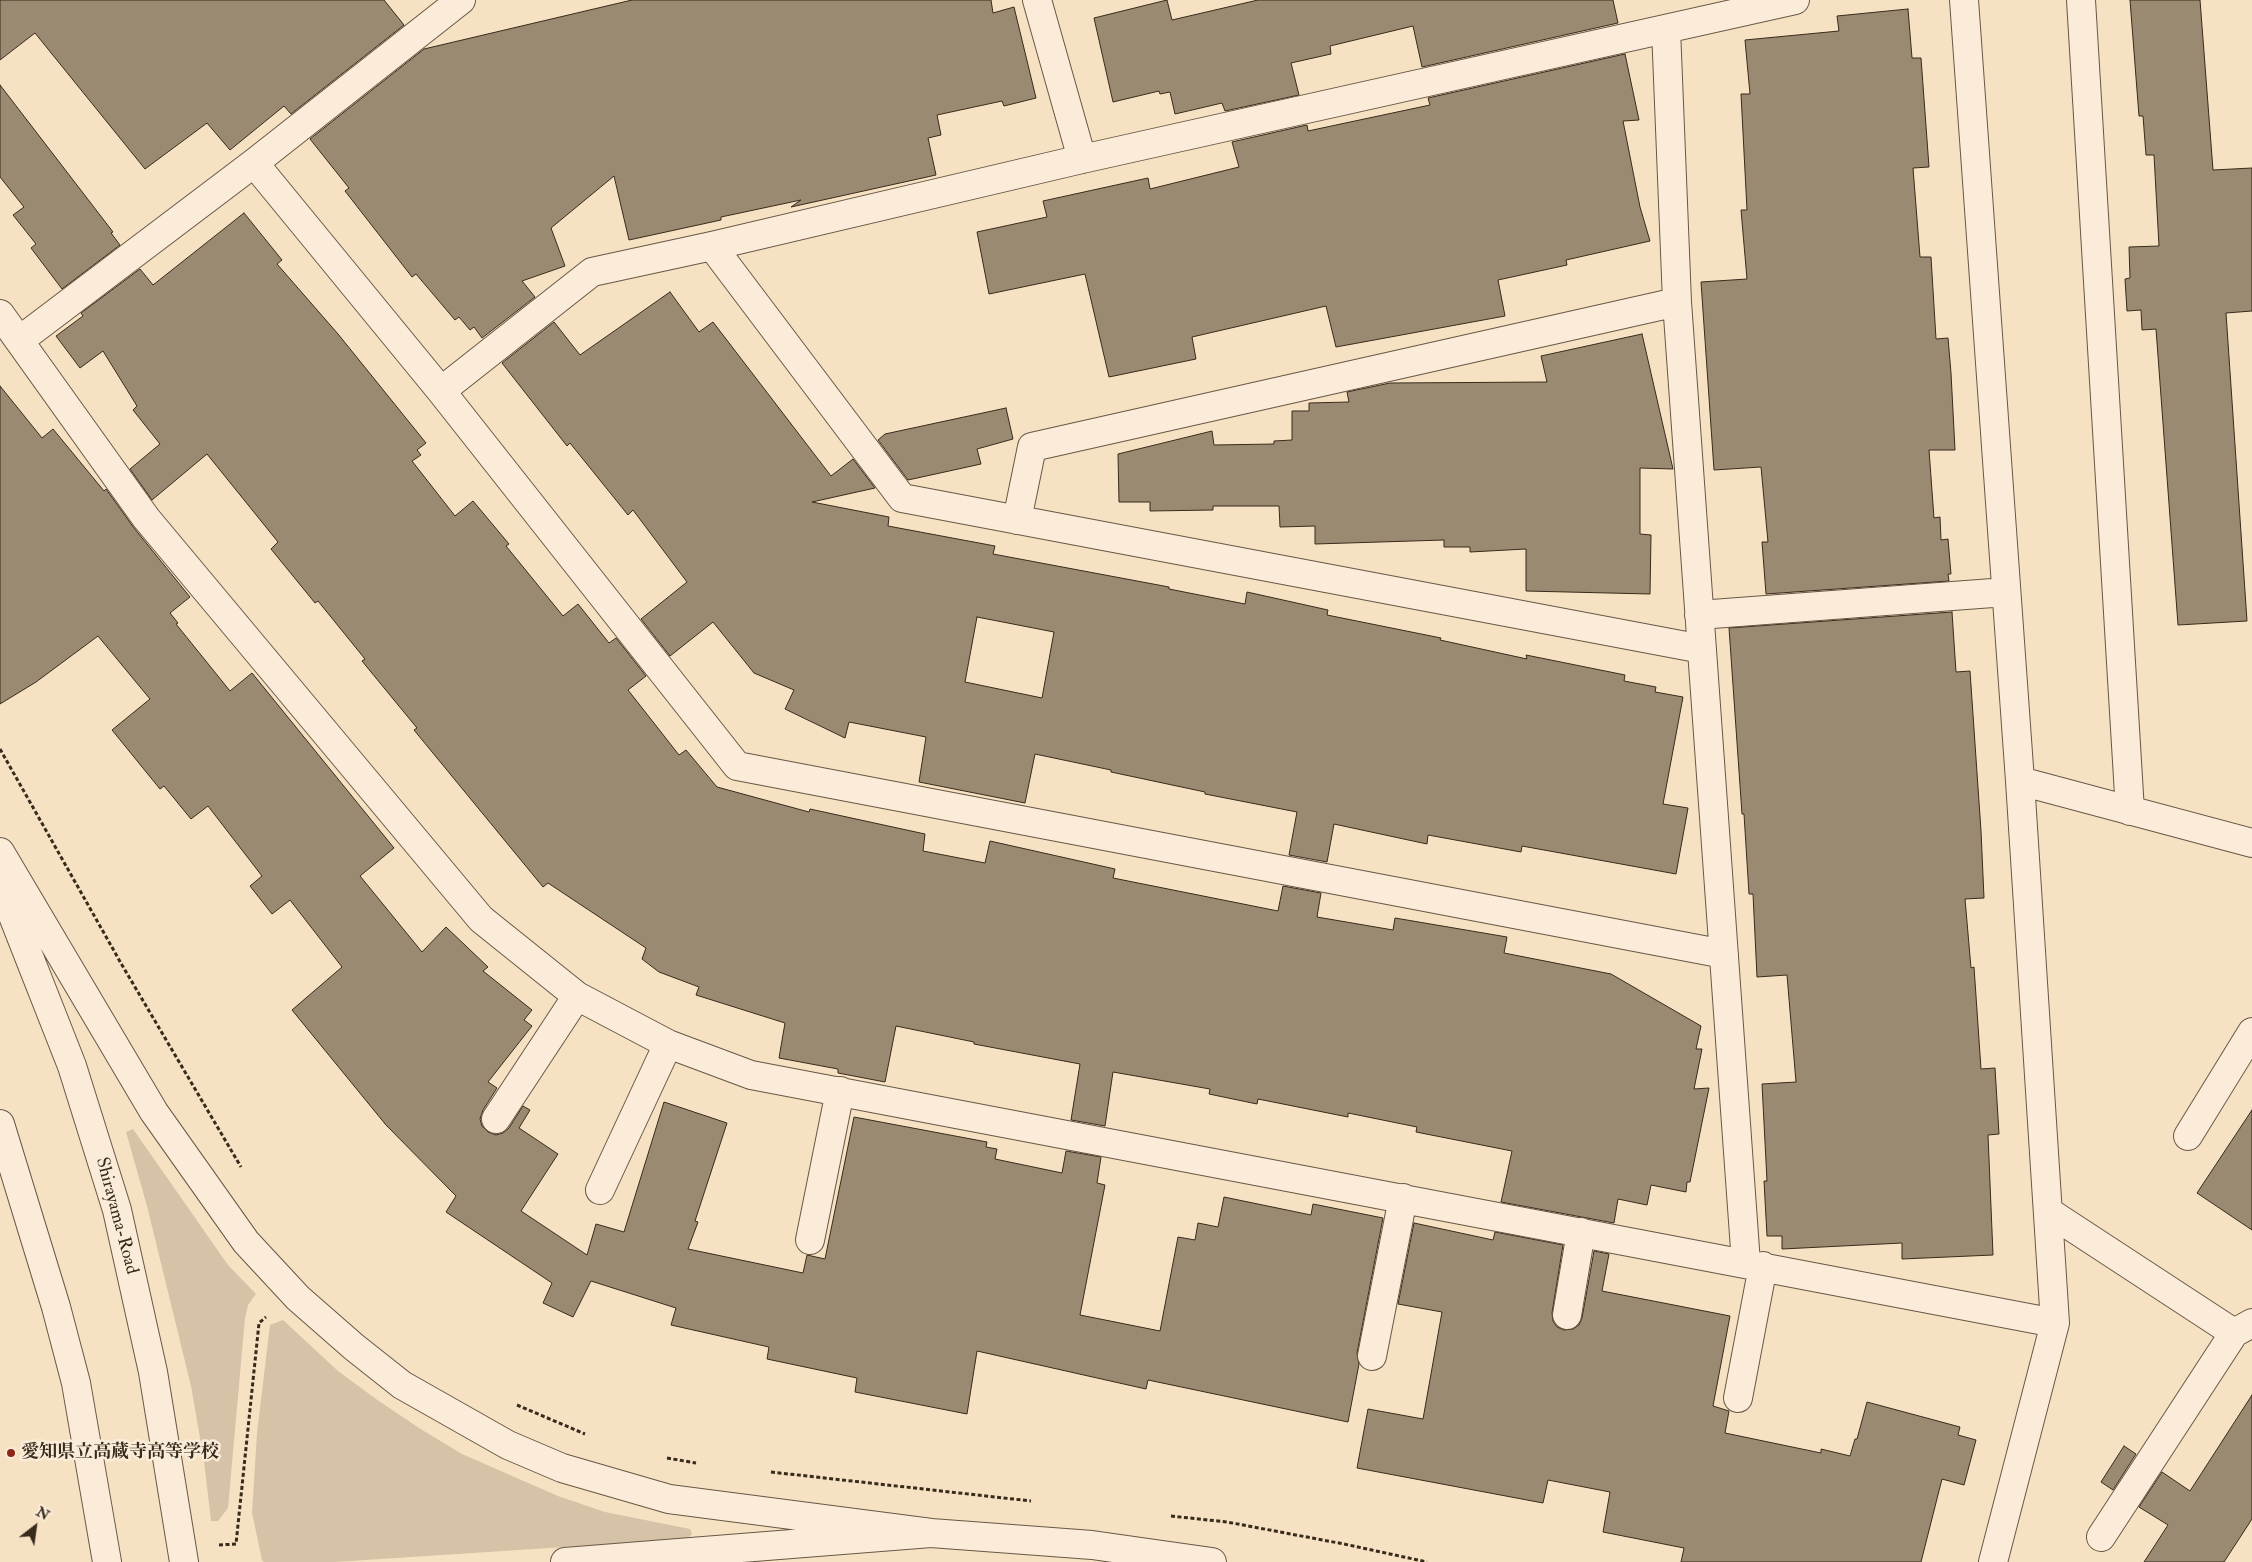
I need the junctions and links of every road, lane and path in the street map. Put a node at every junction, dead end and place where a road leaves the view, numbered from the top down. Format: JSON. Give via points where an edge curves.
{"nodes":[{"id":1,"x":461,"y":0,"type":"edge"},
{"id":2,"x":1037,"y":0,"type":"edge"},
{"id":3,"x":1795,"y":0,"type":"edge"},
{"id":4,"x":1964,"y":0,"type":"edge"},
{"id":5,"x":2081,"y":0,"type":"edge"},
{"id":6,"x":1666,"y":29,"type":"junction"},
{"id":7,"x":1082,"y":159,"type":"junction"},
{"id":8,"x":254,"y":163,"type":"junction"},
{"id":9,"x":712,"y":246,"type":"junction"},
{"id":10,"x":1677,"y":302,"type":"junction"},
{"id":11,"x":0,"y":314,"type":"edge"},
{"id":12,"x":20,"y":340,"type":"junction"},
{"id":13,"x":441,"y":391,"type":"junction"},
{"id":14,"x":1017,"y":520,"type":"junction"},
{"id":15,"x":2006,"y":592,"type":"junction"},
{"id":16,"x":1699,"y":615,"type":"junction"},
{"id":17,"x":1702,"y":649,"type":"junction"},
{"id":18,"x":0,"y":749,"type":"edge"},
{"id":19,"x":2020,"y":781,"type":"junction"},
{"id":20,"x":2130,"y":811,"type":"junction"},
{"id":21,"x":2252,"y":843,"type":"edge"},
{"id":22,"x":0,"y":852,"type":"edge"},
{"id":23,"x":0,"y":883,"type":"edge"},
{"id":24,"x":1724,"y":954,"type":"junction"},
{"id":25,"x":577,"y":996,"type":"junction"},
{"id":26,"x":2252,"y":1032,"type":"edge"},
{"id":27,"x":668,"y":1044,"type":"junction"},
{"id":28,"x":840,"y":1091,"type":"junction"},
{"id":29,"x":496,"y":1119,"type":"dead end"},
{"id":30,"x":0,"y":1124,"type":"edge"},
{"id":31,"x":2188,"y":1136,"type":"dead end"},
{"id":32,"x":244,"y":1172,"type":"dead end"},
{"id":33,"x":600,"y":1190,"type":"dead end"},
{"id":34,"x":1403,"y":1198,"type":"junction"},
{"id":35,"x":2048,"y":1212,"type":"junction"},
{"id":36,"x":1581,"y":1232,"type":"junction"},
{"id":37,"x":810,"y":1240,"type":"dead end"},
{"id":38,"x":1755,"y":1264,"type":"junction"},
{"id":39,"x":1567,"y":1315,"type":"dead end"},
{"id":40,"x":266,"y":1316,"type":"dead end"},
{"id":41,"x":2055,"y":1322,"type":"junction"},
{"id":42,"x":2243,"y":1328,"type":"edge"},
{"id":43,"x":1372,"y":1356,"type":"dead end"},
{"id":44,"x":1738,"y":1398,"type":"dead end"},
{"id":45,"x":510,"y":1402,"type":"dead end"},
{"id":46,"x":589,"y":1435,"type":"dead end"},
{"id":47,"x":662,"y":1457,"type":"dead end"},
{"id":48,"x":700,"y":1463,"type":"dead end"},
{"id":49,"x":768,"y":1472,"type":"dead end"},
{"id":50,"x":1041,"y":1502,"type":"dead end"},
{"id":51,"x":1168,"y":1516,"type":"dead end"},
{"id":52,"x":932,"y":1533,"type":"junction"},
{"id":53,"x":2101,"y":1537,"type":"dead end"},
{"id":54,"x":218,"y":1545,"type":"dead end"},
{"id":55,"x":107,"y":1562,"type":"edge"},
{"id":56,"x":184,"y":1562,"type":"edge"},
{"id":57,"x":565,"y":1562,"type":"edge"},
{"id":58,"x":1212,"y":1562,"type":"edge"},
{"id":59,"x":1427,"y":1562,"type":"edge"},
{"id":60,"x":1993,"y":1562,"type":"edge"}],
"edges":[{"from":1,"to":8,"type":"street"},
{"from":2,"to":7,"type":"street"},
{"from":3,"to":6,"type":"street"},
{"from":4,"to":15,"type":"street"},
{"from":5,"to":20,"type":"street"},
{"from":6,"to":7,"type":"street"},
{"from":6,"to":10,"type":"street"},
{"from":7,"to":9,"type":"street"},
{"from":8,"to":12,"type":"street"},
{"from":8,"to":13,"type":"street"},
{"from":9,"to":13,"type":"street","via":[[592,272]]},
{"from":9,"to":14,"type":"street","via":[[902,498]]},
{"from":10,"to":14,"type":"street","via":[[1032,447]]},
{"from":10,"to":16,"type":"street"},
{"from":11,"to":12,"type":"street"},
{"from":12,"to":25,"type":"street","via":[[146,518],[481,919]]},
{"from":13,"to":24,"type":"street","via":[[737,766]]},
{"from":14,"to":17,"type":"street"},
{"from":15,"to":16,"type":"street"},
{"from":15,"to":19,"type":"street"},
{"from":16,"to":17,"type":"street"},
{"from":17,"to":24,"type":"street"},
{"from":18,"to":32,"type":"path"},
{"from":19,"to":20,"type":"street"},
{"from":19,"to":35,"type":"street"},
{"from":20,"to":21,"type":"street"},
{"from":22,"to":52,"type":"street","via":[[154,1112],[246,1242],[298,1298],[402,1385],[517,1449],[562,1468],[669,1499]]},
{"from":23,"to":56,"type":"street","name":"Shirayama-Road","via":[[72,1066],[117,1210],[153,1372]]},
{"from":24,"to":38,"type":"street"},
{"from":25,"to":27,"type":"street"},
{"from":25,"to":29,"type":"street"},
{"from":26,"to":31,"type":"street"},
{"from":27,"to":28,"type":"street","via":[[751,1075]]},
{"from":27,"to":33,"type":"street"},
{"from":28,"to":34,"type":"street"},
{"from":28,"to":37,"type":"street"},
{"from":30,"to":55,"type":"street","via":[[76,1383]]},
{"from":34,"to":36,"type":"street"},
{"from":34,"to":43,"type":"street"},
{"from":35,"to":41,"type":"street"},
{"from":35,"to":42,"type":"street"},
{"from":36,"to":38,"type":"street"},
{"from":36,"to":39,"type":"street"},
{"from":38,"to":41,"type":"street"},
{"from":38,"to":44,"type":"street"},
{"from":40,"to":54,"type":"path","via":[[260,1323],[236,1544]]},
{"from":41,"to":60,"type":"street"},
{"from":42,"to":53,"type":"street"},
{"from":45,"to":46,"type":"path"},
{"from":47,"to":48,"type":"path"},
{"from":49,"to":50,"type":"path"},
{"from":51,"to":59,"type":"path","via":[[1237,1524]]},
{"from":52,"to":57,"type":"street"},
{"from":52,"to":58,"type":"street","via":[[1092,1545]]}]}
